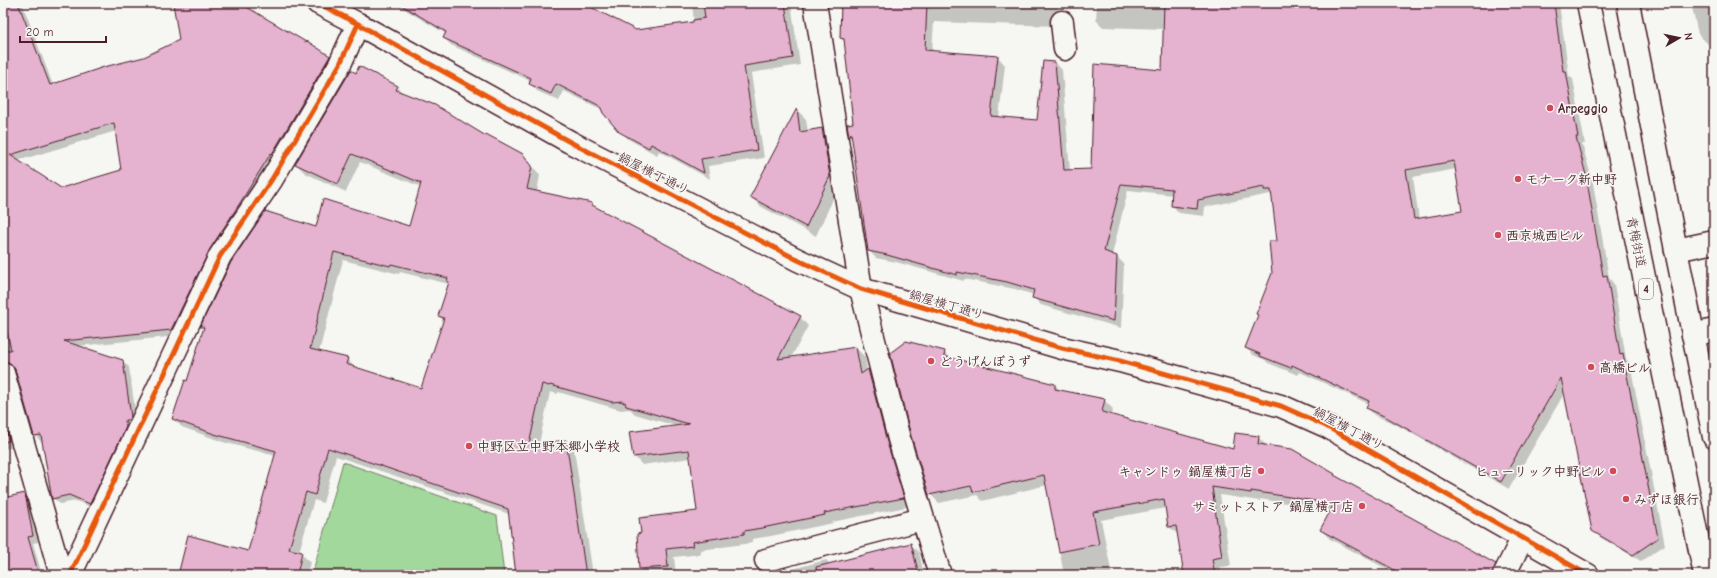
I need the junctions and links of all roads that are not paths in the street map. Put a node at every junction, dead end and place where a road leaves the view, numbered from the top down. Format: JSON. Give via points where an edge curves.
{"nodes":[{"id":1,"x":318,"y":3,"type":"edge"},
{"id":2,"x":815,"y":3,"type":"edge"},
{"id":3,"x":1588,"y":3,"type":"edge"},
{"id":4,"x":1628,"y":3,"type":"edge"},
{"id":5,"x":1062,"y":22,"type":"dead end"},
{"id":6,"x":358,"y":24,"type":"junction"},
{"id":7,"x":1065,"y":49,"type":"dead end"},
{"id":8,"x":1714,"y":242,"type":"edge"},
{"id":9,"x":1676,"y":250,"type":"junction"},
{"id":10,"x":861,"y":289,"type":"junction"},
{"id":11,"x":1704,"y":333,"type":"edge"},
{"id":12,"x":3,"y":373,"type":"edge"},
{"id":13,"x":1714,"y":438,"type":"edge"},
{"id":14,"x":922,"y":519,"type":"junction"},
{"id":15,"x":1523,"y":538,"type":"junction"},
{"id":16,"x":766,"y":560,"type":"dead end"},
{"id":17,"x":61,"y":575,"type":"edge"},
{"id":18,"x":70,"y":575,"type":"edge"},
{"id":19,"x":940,"y":575,"type":"edge"},
{"id":20,"x":1504,"y":575,"type":"edge"},
{"id":21,"x":1588,"y":575,"type":"edge"},
{"id":22,"x":1705,"y":575,"type":"edge"}],
"edges":[{"from":1,"to":6,"type":"street","name":"鍋屋横丁通り"},
{"from":2,"to":10,"type":"street"},
{"from":3,"to":22,"type":"street","name":"青梅街道","number":"4"},
{"from":4,"to":9,"type":"street"},
{"from":5,"to":7,"type":"street"},
{"from":6,"to":10,"type":"street","name":"鍋屋横丁通り","via":[[570,142],[798,260]]},
{"from":6,"to":18,"type":"street","via":[[340,64],[272,179],[220,256]]},
{"from":8,"to":9,"type":"street"},
{"from":9,"to":11,"type":"street"},
{"from":10,"to":14,"type":"street"},
{"from":10,"to":15,"type":"street","name":"鍋屋横丁通り","via":[[1062,348],[1120,361],[1281,406],[1326,426]]},
{"from":11,"to":13,"type":"street"},
{"from":12,"to":17,"type":"street"},
{"from":14,"to":16,"type":"street"},
{"from":14,"to":19,"type":"street"},
{"from":15,"to":20,"type":"street"},
{"from":15,"to":21,"type":"street","name":"鍋屋横丁通り"}]}
